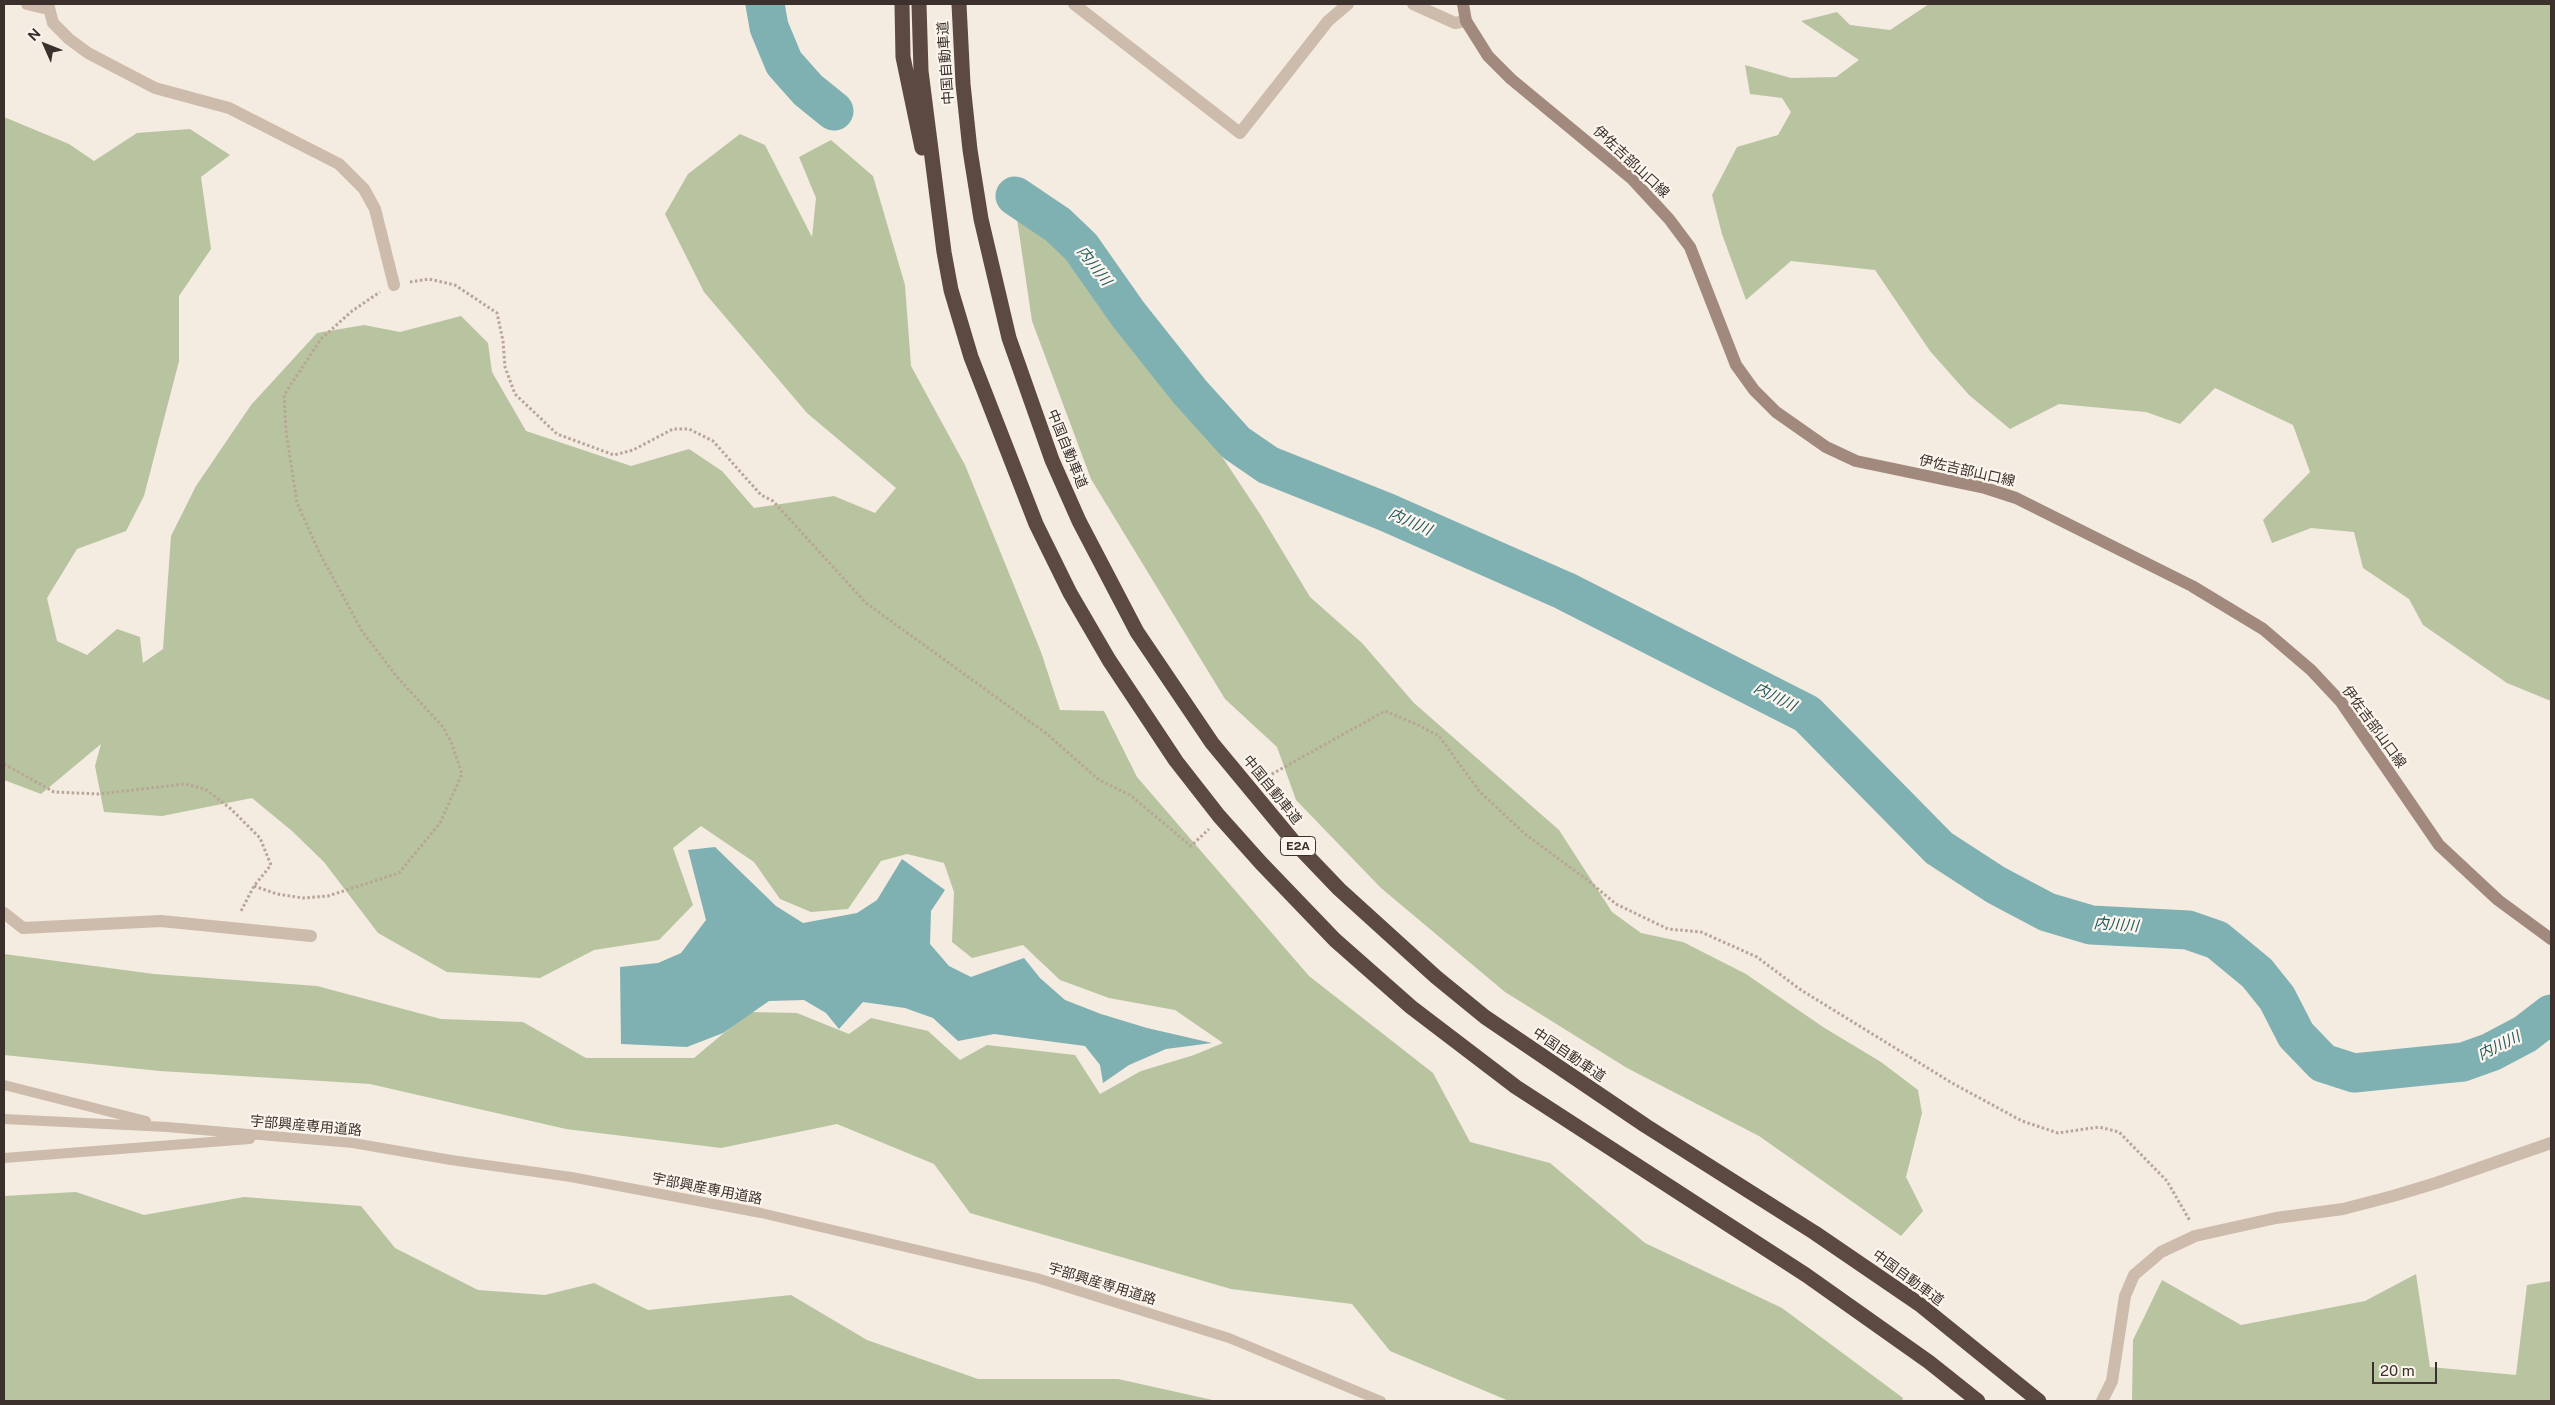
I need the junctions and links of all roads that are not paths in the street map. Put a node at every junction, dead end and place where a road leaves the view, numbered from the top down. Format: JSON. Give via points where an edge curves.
{"nodes":[{"id":1,"x":26,"y":4,"type":"edge"},
{"id":2,"x":902,"y":4,"type":"edge"},
{"id":3,"x":919,"y":4,"type":"edge"},
{"id":4,"x":959,"y":4,"type":"edge"},
{"id":5,"x":1074,"y":4,"type":"edge"},
{"id":6,"x":1348,"y":4,"type":"edge"},
{"id":7,"x":1413,"y":4,"type":"edge"},
{"id":8,"x":1463,"y":4,"type":"edge"},
{"id":9,"x":48,"y":6,"type":"edge"},
{"id":10,"x":1466,"y":20,"type":"junction"},
{"id":11,"x":944,"y":252,"type":"junction"},
{"id":12,"x":394,"y":285,"type":"road end"},
{"id":13,"x":4,"y":913,"type":"edge"},
{"id":14,"x":311,"y":936,"type":"dead end"},
{"id":15,"x":2551,"y":939,"type":"edge"},
{"id":16,"x":4,"y":1085,"type":"edge"},
{"id":17,"x":4,"y":1119,"type":"edge"},
{"id":18,"x":167,"y":1127,"type":"junction"},
{"id":19,"x":281,"y":1137,"type":"junction"},
{"id":20,"x":2551,"y":1143,"type":"edge"},
{"id":21,"x":4,"y":1158,"type":"edge"},
{"id":22,"x":1381,"y":1401,"type":"edge"},
{"id":23,"x":1978,"y":1401,"type":"edge"},
{"id":24,"x":2039,"y":1401,"type":"edge"},
{"id":25,"x":2102,"y":1401,"type":"edge"}],
"edges":[{"from":1,"to":9,"type":"street"},
{"from":2,"to":11,"type":"highway","via":[[903,57]]},
{"from":3,"to":11,"type":"highway","name":"中国自動車道","number":"E2A","via":[[921,71]]},
{"from":4,"to":24,"type":"highway","name":"中国自動車道","number":"E2A","via":[[970,150],[981,219],[1009,338],[1052,460],[1079,521],[1137,632],[1212,743],[1294,842],[1339,889],[1485,1017],[1919,1304]]},
{"from":5,"to":6,"type":"street","via":[[1240,133],[1328,21]]},
{"from":7,"to":10,"type":"street","via":[[1455,23]]},
{"from":8,"to":10,"type":"main road","name":"伊佐吉部山口線"},
{"from":9,"to":12,"type":"street","via":[[53,23],[88,53],[156,88],[229,108],[339,164],[364,189],[375,209]]},
{"from":10,"to":15,"type":"main road","name":"伊佐吉部山口線","via":[[1488,56],[1511,79],[1606,156],[1669,219],[1690,247],[1736,365],[1776,412],[1826,447],[1856,461],[1985,488],[2016,498],[2192,586],[2263,629],[2311,670],[2341,702],[2439,845],[2498,900]]},
{"from":11,"to":23,"type":"highway","name":"中国自動車道","number":"E2A","via":[[951,290],[984,391],[1036,524],[1070,593],[1109,660],[1176,761],[1218,816],[1334,940],[1460,1046],[1516,1087],[1806,1274]]},
{"from":13,"to":14,"type":"street","via":[[23,928],[161,921]]},
{"from":16,"to":18,"type":"lane"},
{"from":17,"to":18,"type":"lane","name":"宇部興産専用道路"},
{"from":18,"to":19,"type":"lane","name":"宇部興産専用道路"},
{"from":19,"to":21,"type":"lane"},
{"from":19,"to":22,"type":"lane","name":"宇部興産専用道路","via":[[353,1143],[571,1177],[761,1213],[1037,1278],[1229,1338]]},
{"from":20,"to":25,"type":"street","via":[[2385,1198],[2195,1236],[2160,1252],[2134,1275],[2125,1296],[2112,1381]]}]}
